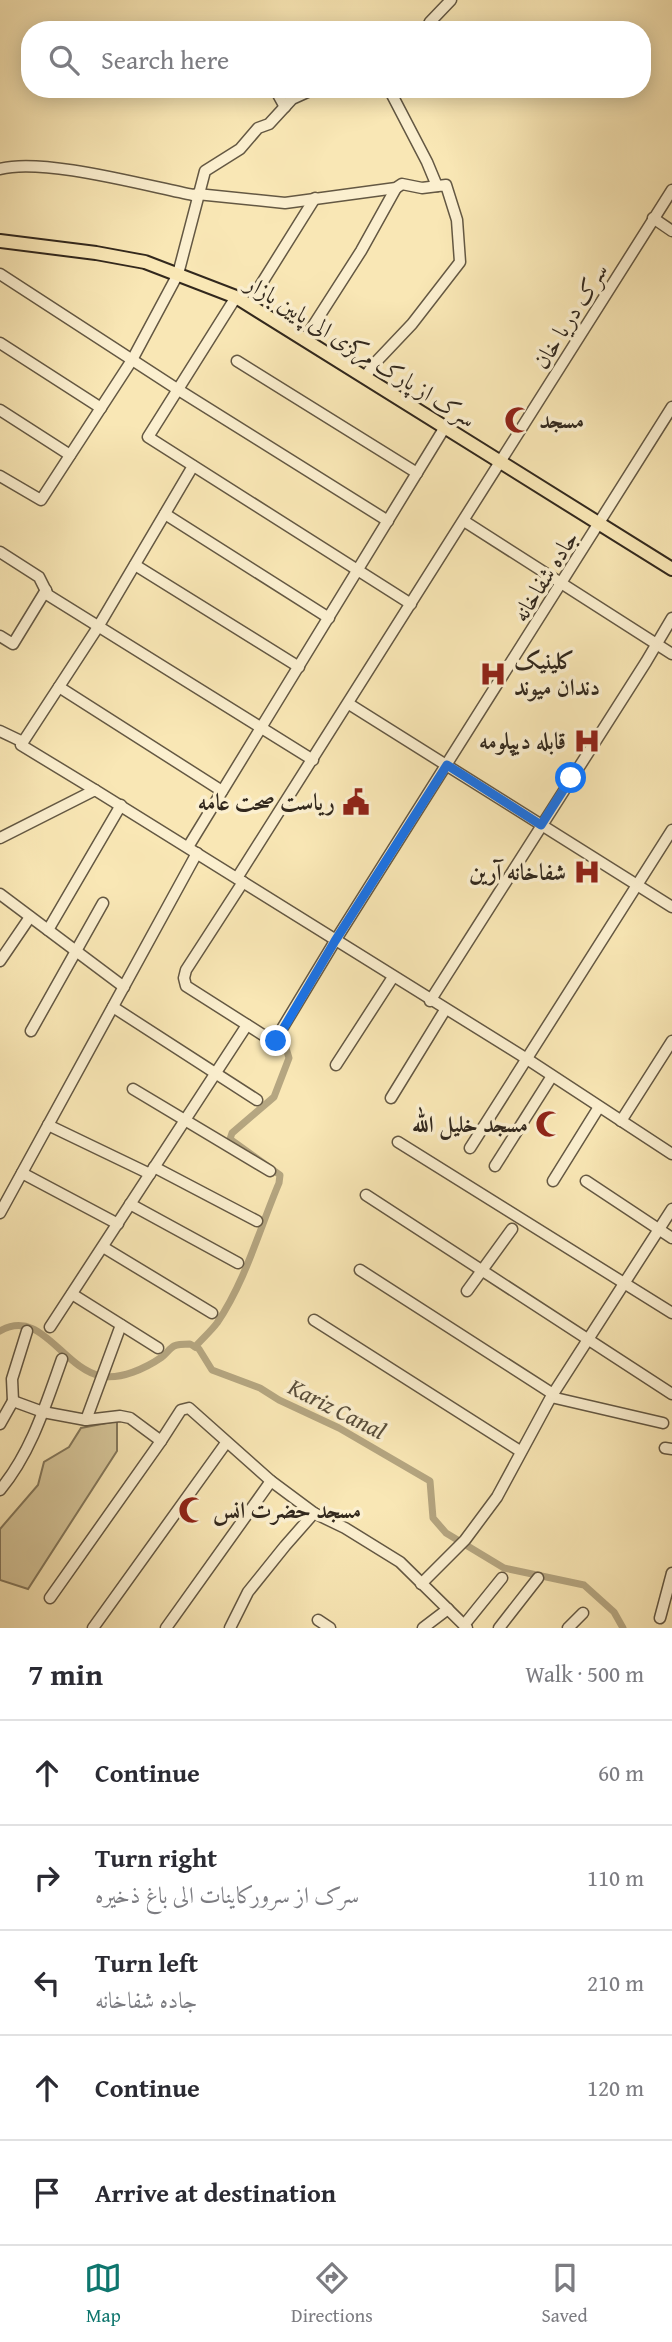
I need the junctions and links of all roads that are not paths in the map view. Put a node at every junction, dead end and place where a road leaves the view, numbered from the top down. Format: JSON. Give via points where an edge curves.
{"nodes":[{"id":1,"x":451,"y":0,"type":"edge"},
{"id":2,"x":431,"y":21,"type":"edge"},
{"id":3,"x":280,"y":98,"type":"edge"},
{"id":4,"x":294,"y":98,"type":"edge"},
{"id":5,"x":394,"y":98,"type":"edge"},
{"id":6,"x":285,"y":107,"type":"junction"},
{"id":7,"x":0,"y":169,"type":"edge"},
{"id":8,"x":437,"y":186,"type":"junction"},
{"id":9,"x":396,"y":188,"type":"junction"},
{"id":10,"x":672,"y":190,"type":"edge"},
{"id":11,"x":197,"y":194,"type":"junction"},
{"id":12,"x":316,"y":198,"type":"junction"},
{"id":13,"x":653,"y":218,"type":"junction"},
{"id":14,"x":672,"y":231,"type":"edge"},
{"id":15,"x":0,"y":242,"type":"edge"},
{"id":16,"x":0,"y":274,"type":"edge"},
{"id":17,"x":178,"y":274,"type":"junction"},
{"id":18,"x":236,"y":297,"type":"junction"},
{"id":19,"x":251,"y":306,"type":"junction"},
{"id":20,"x":304,"y":340,"type":"junction"},
{"id":21,"x":0,"y":343,"type":"edge"},
{"id":22,"x":132,"y":360,"type":"junction"},
{"id":23,"x":236,"y":361,"type":"dead end"},
{"id":24,"x":365,"y":377,"type":"junction"},
{"id":25,"x":177,"y":390,"type":"junction"},
{"id":26,"x":672,"y":407,"type":"edge"},
{"id":27,"x":101,"y":408,"type":"junction"},
{"id":28,"x":0,"y":410,"type":"edge"},
{"id":29,"x":445,"y":427,"type":"junction"},
{"id":30,"x":71,"y":455,"type":"junction"},
{"id":31,"x":501,"y":462,"type":"junction"},
{"id":32,"x":193,"y":466,"type":"junction"},
{"id":33,"x":417,"y":473,"type":"junction"},
{"id":34,"x":0,"y":476,"type":"edge"},
{"id":35,"x":165,"y":514,"type":"junction"},
{"id":36,"x":388,"y":521,"type":"junction"},
{"id":37,"x":464,"y":521,"type":"junction"},
{"id":38,"x":600,"y":524,"type":"junction"},
{"id":39,"x":0,"y":552,"type":"edge"},
{"id":40,"x":135,"y":565,"type":"junction"},
{"id":41,"x":672,"y":569,"type":"edge"},
{"id":42,"x":358,"y":570,"type":"junction"},
{"id":43,"x":563,"y":582,"type":"junction"},
{"id":44,"x":46,"y":590,"type":"junction"},
{"id":45,"x":411,"y":604,"type":"junction"},
{"id":46,"x":329,"y":618,"type":"junction"},
{"id":47,"x":672,"y":618,"type":"edge"},
{"id":48,"x":98,"y":627,"type":"junction"},
{"id":49,"x":0,"y":636,"type":"edge"},
{"id":50,"x":657,"y":644,"type":"junction"},
{"id":51,"x":672,"y":654,"type":"edge"},
{"id":52,"x":299,"y":667,"type":"junction"},
{"id":53,"x":59,"y":687,"type":"junction"},
{"id":54,"x":349,"y":704,"type":"junction"},
{"id":55,"x":260,"y":728,"type":"junction"},
{"id":56,"x":0,"y":731,"type":"edge"},
{"id":57,"x":23,"y":742,"type":"junction"},
{"id":58,"x":313,"y":760,"type":"junction"},
{"id":59,"x":447,"y":765,"type":"junction"},
{"id":60,"x":95,"y":790,"type":"junction"},
{"id":61,"x":222,"y":791,"type":"junction"},
{"id":62,"x":121,"y":806,"type":"junction"},
{"id":63,"x":541,"y":825,"type":"junction"},
{"id":64,"x":672,"y":830,"type":"edge"},
{"id":65,"x":0,"y":838,"type":"edge"},
{"id":66,"x":187,"y":847,"type":"junction"},
{"id":67,"x":197,"y":853,"type":"junction"},
{"id":68,"x":240,"y":880,"type":"junction"},
{"id":69,"x":638,"y":885,"type":"junction"},
{"id":70,"x":0,"y":894,"type":"edge"},
{"id":71,"x":103,"y":902,"type":"dead end"},
{"id":72,"x":672,"y":907,"type":"edge"},
{"id":73,"x":30,"y":917,"type":"junction"},
{"id":74,"x":48,"y":930,"type":"junction"},
{"id":75,"x":335,"y":941,"type":"junction"},
{"id":76,"x":75,"y":950,"type":"junction"},
{"id":77,"x":0,"y":961,"type":"edge"},
{"id":78,"x":393,"y":977,"type":"junction"},
{"id":79,"x":124,"y":987,"type":"junction"},
{"id":80,"x":430,"y":1001,"type":"junction"},
{"id":81,"x":113,"y":1007,"type":"junction"},
{"id":82,"x":445,"y":1010,"type":"junction"},
{"id":83,"x":247,"y":1026,"type":"junction"},
{"id":84,"x":31,"y":1031,"type":"dead end"},
{"id":85,"x":672,"y":1041,"type":"edge"},
{"id":86,"x":527,"y":1059,"type":"junction"},
{"id":87,"x":336,"y":1065,"type":"dead end"},
{"id":88,"x":216,"y":1072,"type":"junction"},
{"id":89,"x":552,"y":1076,"type":"junction"},
{"id":90,"x":133,"y":1089,"type":"dead end"},
{"id":91,"x":391,"y":1098,"type":"dead end"},
{"id":92,"x":257,"y":1100,"type":"dead end"},
{"id":93,"x":599,"y":1107,"type":"junction"},
{"id":94,"x":184,"y":1120,"type":"junction"},
{"id":95,"x":621,"y":1121,"type":"junction"},
{"id":96,"x":48,"y":1125,"type":"junction"},
{"id":97,"x":398,"y":1142,"type":"dead end"},
{"id":98,"x":470,"y":1149,"type":"dead end"},
{"id":99,"x":672,"y":1154,"type":"edge"},
{"id":100,"x":495,"y":1166,"type":"dead end"},
{"id":101,"x":152,"y":1170,"type":"junction"},
{"id":102,"x":270,"y":1171,"type":"dead end"},
{"id":103,"x":22,"y":1173,"type":"junction"},
{"id":104,"x":553,"y":1181,"type":"dead end"},
{"id":105,"x":586,"y":1181,"type":"dead end"},
{"id":106,"x":366,"y":1195,"type":"dead end"},
{"id":107,"x":130,"y":1204,"type":"junction"},
{"id":108,"x":672,"y":1209,"type":"edge"},
{"id":109,"x":0,"y":1213,"type":"edge"},
{"id":110,"x":257,"y":1221,"type":"dead end"},
{"id":111,"x":118,"y":1224,"type":"junction"},
{"id":112,"x":512,"y":1229,"type":"dead end"},
{"id":113,"x":659,"y":1229,"type":"junction"},
{"id":114,"x":672,"y":1237,"type":"edge"},
{"id":115,"x":103,"y":1247,"type":"junction"},
{"id":116,"x":238,"y":1263,"type":"dead end"},
{"id":117,"x":482,"y":1269,"type":"junction"},
{"id":118,"x":360,"y":1270,"type":"dead end"},
{"id":119,"x":625,"y":1282,"type":"junction"},
{"id":120,"x":467,"y":1291,"type":"dead end"},
{"id":121,"x":72,"y":1294,"type":"junction"},
{"id":122,"x":212,"y":1313,"type":"dead end"},
{"id":123,"x":672,"y":1313,"type":"edge"},
{"id":124,"x":314,"y":1320,"type":"dead end"},
{"id":125,"x":121,"y":1325,"type":"junction"},
{"id":126,"x":50,"y":1327,"type":"dead end"},
{"id":127,"x":27,"y":1331,"type":"dead end"},
{"id":128,"x":588,"y":1339,"type":"junction"},
{"id":129,"x":158,"y":1348,"type":"dead end"},
{"id":130,"x":62,"y":1359,"type":"dead end"},
{"id":131,"x":672,"y":1394,"type":"edge"},
{"id":132,"x":552,"y":1395,"type":"junction"},
{"id":133,"x":13,"y":1401,"type":"junction"},
{"id":134,"x":43,"y":1412,"type":"junction"},
{"id":135,"x":86,"y":1420,"type":"junction"},
{"id":136,"x":663,"y":1423,"type":"dead end"},
{"id":137,"x":0,"y":1424,"type":"edge"},
{"id":138,"x":161,"y":1441,"type":"junction"},
{"id":139,"x":226,"y":1443,"type":"junction"},
{"id":140,"x":520,"y":1451,"type":"junction"},
{"id":141,"x":271,"y":1481,"type":"junction"},
{"id":142,"x":0,"y":1490,"type":"edge"},
{"id":143,"x":314,"y":1513,"type":"junction"},
{"id":144,"x":672,"y":1573,"type":"edge"},
{"id":145,"x":502,"y":1578,"type":"dead end"},
{"id":146,"x":538,"y":1578,"type":"dead end"},
{"id":147,"x":421,"y":1584,"type":"junction"},
{"id":148,"x":50,"y":1598,"type":"dead end"},
{"id":149,"x":447,"y":1609,"type":"junction"},
{"id":150,"x":583,"y":1613,"type":"dead end"},
{"id":151,"x":660,"y":1618,"type":"dead end"},
{"id":152,"x":317,"y":1620,"type":"dead end"},
{"id":153,"x":466,"y":1626,"type":"edge"},
{"id":154,"x":93,"y":1628,"type":"edge"},
{"id":155,"x":166,"y":1628,"type":"edge"},
{"id":156,"x":230,"y":1628,"type":"edge"},
{"id":157,"x":330,"y":1628,"type":"edge"},
{"id":158,"x":423,"y":1628,"type":"edge"},
{"id":159,"x":499,"y":1628,"type":"edge"},
{"id":160,"x":568,"y":1628,"type":"edge"}],
"edges":[{"from":1,"to":2,"type":"street"},
{"from":3,"to":6,"type":"street"},
{"from":4,"to":6,"type":"street"},
{"from":5,"to":8,"type":"street"},
{"from":6,"to":11,"type":"street","via":[[240,149],[205,171]]},
{"from":7,"to":11,"type":"street","via":[[43,167]]},
{"from":8,"to":9,"type":"street","via":[[402,184]]},
{"from":8,"to":24,"type":"street","via":[[446,185],[457,220],[460,262]]},
{"from":9,"to":12,"type":"street"},
{"from":9,"to":20,"type":"street"},
{"from":10,"to":13,"type":"street","name":"سرک دریا خان"},
{"from":11,"to":12,"type":"street","via":[[285,203]]},
{"from":11,"to":17,"type":"street"},
{"from":12,"to":19,"type":"street"},
{"from":13,"to":14,"type":"street"},
{"from":13,"to":31,"type":"street","name":"سرک دریا خان"},
{"from":15,"to":17,"type":"main road","name":"سرک از پارک مرکزی الی پایین بازار","via":[[96,253]]},
{"from":16,"to":22,"type":"street"},
{"from":17,"to":18,"type":"main road","name":"سرک از پارک مرکزی الی پایین بازار"},
{"from":17,"to":22,"type":"street"},
{"from":18,"to":19,"type":"main road","name":"سرک از پارک مرکزی الی پایین بازار"},
{"from":18,"to":25,"type":"street"},
{"from":19,"to":20,"type":"main road","name":"سرک از پارک مرکزی الی پایین بازار"},
{"from":20,"to":24,"type":"main road","name":"سرک از پارک مرکزی الی پایین بازار"},
{"from":21,"to":27,"type":"street"},
{"from":22,"to":25,"type":"street"},
{"from":22,"to":27,"type":"street"},
{"from":23,"to":33,"type":"street"},
{"from":24,"to":29,"type":"main road","name":"سرک از پارک مرکزی الی پایین بازار"},
{"from":25,"to":32,"type":"street","via":[[148,437]]},
{"from":25,"to":36,"type":"street"},
{"from":26,"to":38,"type":"street","name":"جاده شفاخانه"},
{"from":27,"to":30,"type":"street"},
{"from":28,"to":30,"type":"street"},
{"from":29,"to":31,"type":"main road","name":"سرک از پارک مرکزی الی پایین بازار"},
{"from":29,"to":33,"type":"street"},
{"from":30,"to":34,"type":"street","via":[[40,500]]},
{"from":31,"to":37,"type":"street","name":"سرک دریا خان"},
{"from":31,"to":38,"type":"main road","name":"سرک از پارک مرکزی الی پایین بازار"},
{"from":32,"to":35,"type":"street"},
{"from":32,"to":42,"type":"street"},
{"from":33,"to":36,"type":"street"},
{"from":35,"to":40,"type":"street"},
{"from":35,"to":46,"type":"street"},
{"from":36,"to":42,"type":"street"},
{"from":37,"to":43,"type":"street"},
{"from":37,"to":45,"type":"street","name":"سرک دریا خان"},
{"from":38,"to":41,"type":"main road","name":"سرک از پارک مرکزی الی پایین بازار"},
{"from":38,"to":43,"type":"street","name":"جاده شفاخانه"},
{"from":39,"to":44,"type":"street","via":[[39,577]]},
{"from":40,"to":48,"type":"street"},
{"from":40,"to":52,"type":"street"},
{"from":42,"to":45,"type":"street"},
{"from":42,"to":46,"type":"street"},
{"from":43,"to":50,"type":"street"},
{"from":43,"to":59,"type":"street","name":"جاده شفاخانه"},
{"from":44,"to":48,"type":"street"},
{"from":44,"to":49,"type":"street","via":[[13,644]]},
{"from":45,"to":54,"type":"street","name":"سرک دریا خان"},
{"from":46,"to":52,"type":"street"},
{"from":47,"to":50,"type":"street"},
{"from":48,"to":53,"type":"street"},
{"from":48,"to":55,"type":"street"},
{"from":50,"to":51,"type":"street"},
{"from":50,"to":63,"type":"street"},
{"from":52,"to":55,"type":"street"},
{"from":53,"to":57,"type":"street"},
{"from":53,"to":61,"type":"street"},
{"from":54,"to":58,"type":"street","name":"سرک دریا خان"},
{"from":54,"to":59,"type":"street"},
{"from":55,"to":58,"type":"street"},
{"from":55,"to":61,"type":"street"},
{"from":56,"to":57,"type":"street"},
{"from":57,"to":60,"type":"street","via":[[21,745]]},
{"from":58,"to":68,"type":"street","name":"سرک دریا خان"},
{"from":59,"to":63,"type":"street"},
{"from":59,"to":75,"type":"street","name":"جاده شفاخانه"},
{"from":60,"to":62,"type":"street"},
{"from":60,"to":65,"type":"street"},
{"from":61,"to":66,"type":"street"},
{"from":62,"to":66,"type":"street"},
{"from":62,"to":74,"type":"street"},
{"from":63,"to":69,"type":"street"},
{"from":63,"to":80,"type":"street"},
{"from":64,"to":69,"type":"street"},
{"from":66,"to":67,"type":"street"},
{"from":67,"to":68,"type":"street"},
{"from":67,"to":79,"type":"street"},
{"from":68,"to":75,"type":"street"},
{"from":68,"to":83,"type":"street","name":"سرک دریا خان","via":[[184,978],[186,986]]},
{"from":69,"to":72,"type":"street"},
{"from":69,"to":86,"type":"street"},
{"from":70,"to":73,"type":"street"},
{"from":71,"to":76,"type":"street"},
{"from":73,"to":74,"type":"street"},
{"from":73,"to":77,"type":"street"},
{"from":74,"to":76,"type":"street"},
{"from":75,"to":78,"type":"street"},
{"from":75,"to":83,"type":"street","name":"جاده شفاخانه","via":[[276,1041]]},
{"from":76,"to":79,"type":"street"},
{"from":76,"to":84,"type":"street"},
{"from":78,"to":80,"type":"street"},
{"from":78,"to":87,"type":"street"},
{"from":79,"to":81,"type":"street"},
{"from":80,"to":82,"type":"street"},
{"from":81,"to":88,"type":"street"},
{"from":81,"to":96,"type":"street"},
{"from":82,"to":86,"type":"street"},
{"from":82,"to":91,"type":"street"},
{"from":83,"to":88,"type":"street"},
{"from":85,"to":95,"type":"street"},
{"from":86,"to":89,"type":"street"},
{"from":86,"to":98,"type":"street"},
{"from":88,"to":92,"type":"street"},
{"from":88,"to":94,"type":"street"},
{"from":89,"to":93,"type":"street"},
{"from":89,"to":100,"type":"street"},
{"from":90,"to":94,"type":"street"},
{"from":93,"to":95,"type":"street"},
{"from":93,"to":104,"type":"street"},
{"from":94,"to":101,"type":"street"},
{"from":94,"to":102,"type":"street"},
{"from":95,"to":99,"type":"street"},
{"from":96,"to":101,"type":"street"},
{"from":96,"to":103,"type":"street"},
{"from":97,"to":119,"type":"street"},
{"from":101,"to":107,"type":"street"},
{"from":101,"to":110,"type":"street"},
{"from":103,"to":109,"type":"street"},
{"from":103,"to":111,"type":"street"},
{"from":105,"to":113,"type":"street"},
{"from":106,"to":117,"type":"street"},
{"from":107,"to":111,"type":"street"},
{"from":107,"to":116,"type":"street"},
{"from":108,"to":113,"type":"street"},
{"from":111,"to":115,"type":"street"},
{"from":112,"to":117,"type":"street"},
{"from":113,"to":114,"type":"street"},
{"from":113,"to":119,"type":"street"},
{"from":115,"to":121,"type":"street"},
{"from":115,"to":122,"type":"street"},
{"from":117,"to":120,"type":"street"},
{"from":117,"to":128,"type":"street"},
{"from":118,"to":132,"type":"street"},
{"from":119,"to":123,"type":"street"},
{"from":119,"to":128,"type":"street"},
{"from":121,"to":125,"type":"street"},
{"from":121,"to":126,"type":"street"},
{"from":124,"to":140,"type":"street"},
{"from":125,"to":129,"type":"street"},
{"from":125,"to":135,"type":"street"},
{"from":127,"to":133,"type":"street","via":[[12,1379]]},
{"from":128,"to":131,"type":"street"},
{"from":128,"to":132,"type":"street"},
{"from":130,"to":134,"type":"street"},
{"from":132,"to":136,"type":"street"},
{"from":132,"to":140,"type":"street"},
{"from":133,"to":134,"type":"street"},
{"from":133,"to":137,"type":"street"},
{"from":134,"to":135,"type":"street"},
{"from":134,"to":142,"type":"street","via":[[20,1463]]},
{"from":135,"to":138,"type":"street","via":[[130,1418]]},
{"from":138,"to":139,"type":"street","via":[[185,1408],[190,1408]]},
{"from":138,"to":148,"type":"street"},
{"from":139,"to":141,"type":"street"},
{"from":139,"to":154,"type":"street"},
{"from":140,"to":147,"type":"street","via":[[497,1497],[462,1543]]},
{"from":141,"to":143,"type":"street"},
{"from":141,"to":155,"type":"street"},
{"from":143,"to":147,"type":"street","via":[[400,1562]]},
{"from":143,"to":156,"type":"street","via":[[248,1592]]},
{"from":144,"to":151,"type":"street"},
{"from":145,"to":153,"type":"street"},
{"from":146,"to":159,"type":"street"},
{"from":147,"to":149,"type":"street"},
{"from":149,"to":153,"type":"street"},
{"from":149,"to":158,"type":"street"},
{"from":150,"to":160,"type":"street"},
{"from":152,"to":157,"type":"street"}]}
